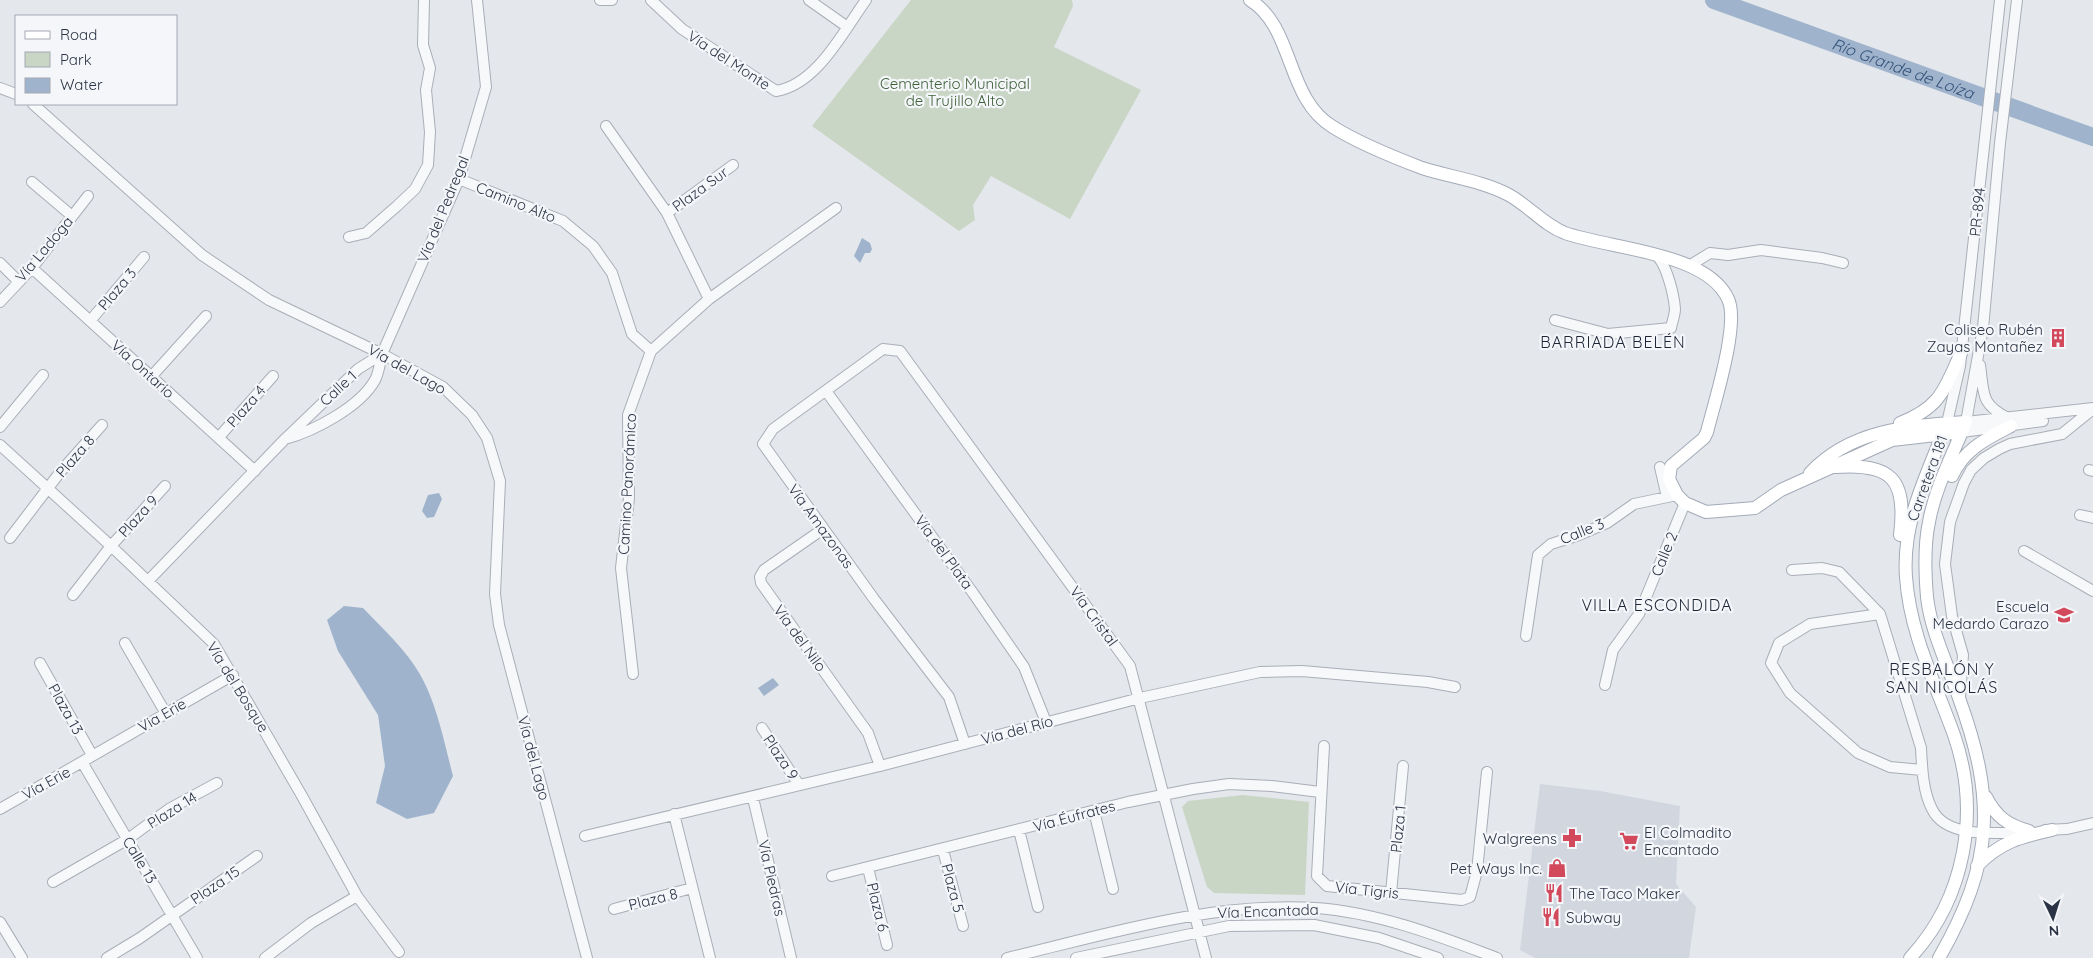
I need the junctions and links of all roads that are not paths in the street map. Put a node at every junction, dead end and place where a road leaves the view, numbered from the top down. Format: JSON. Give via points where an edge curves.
{"nodes":[{"id":1,"x":424,"y":0,"type":"edge"},
{"id":2,"x":477,"y":0,"type":"edge"},
{"id":3,"x":600,"y":0,"type":"edge"},
{"id":4,"x":612,"y":0,"type":"edge"},
{"id":5,"x":651,"y":0,"type":"edge"},
{"id":6,"x":809,"y":0,"type":"edge"},
{"id":7,"x":866,"y":0,"type":"edge"},
{"id":8,"x":1250,"y":0,"type":"edge"},
{"id":9,"x":2000,"y":0,"type":"edge"},
{"id":10,"x":2017,"y":1,"type":"edge"},
{"id":11,"x":846,"y":26,"type":"junction"},
{"id":12,"x":0,"y":88,"type":"edge"},
{"id":13,"x":15,"y":94,"type":"edge"},
{"id":14,"x":34,"y":105,"type":"edge"},
{"id":15,"x":606,"y":126,"type":"dead end"},
{"id":16,"x":733,"y":165,"type":"dead end"},
{"id":17,"x":459,"y":179,"type":"junction"},
{"id":18,"x":32,"y":182,"type":"dead end"},
{"id":19,"x":88,"y":196,"type":"dead end"},
{"id":20,"x":836,"y":208,"type":"dead end"},
{"id":21,"x":667,"y":213,"type":"junction"},
{"id":22,"x":72,"y":216,"type":"junction"},
{"id":23,"x":349,"y":237,"type":"dead end"},
{"id":24,"x":144,"y":257,"type":"dead end"},
{"id":25,"x":1658,"y":257,"type":"junction"},
{"id":26,"x":0,"y":263,"type":"edge"},
{"id":27,"x":1843,"y":263,"type":"dead end"},
{"id":28,"x":1689,"y":266,"type":"junction"},
{"id":29,"x":32,"y":268,"type":"junction"},
{"id":30,"x":18,"y":281,"type":"junction"},
{"id":31,"x":709,"y":298,"type":"junction"},
{"id":32,"x":0,"y":302,"type":"edge"},
{"id":33,"x":206,"y":316,"type":"dead end"},
{"id":34,"x":1555,"y":320,"type":"dead end"},
{"id":35,"x":90,"y":321,"type":"junction"},
{"id":36,"x":892,"y":350,"type":"joint"},
{"id":37,"x":651,"y":351,"type":"junction"},
{"id":38,"x":1961,"y":353,"type":"junction"},
{"id":39,"x":382,"y":354,"type":"junction"},
{"id":40,"x":1979,"y":358,"type":"junction"},
{"id":41,"x":43,"y":375,"type":"dead end"},
{"id":42,"x":151,"y":376,"type":"junction"},
{"id":43,"x":273,"y":376,"type":"dead end"},
{"id":44,"x":826,"y":391,"type":"junction"},
{"id":45,"x":2093,"y":409,"type":"edge"},
{"id":46,"x":2010,"y":422,"type":"junction"},
{"id":47,"x":102,"y":425,"type":"dead end"},
{"id":48,"x":0,"y":427,"type":"edge"},
{"id":49,"x":1964,"y":427,"type":"junction"},
{"id":50,"x":1945,"y":428,"type":"junction"},
{"id":51,"x":1892,"y":429,"type":"junction"},
{"id":52,"x":220,"y":437,"type":"junction"},
{"id":53,"x":285,"y":439,"type":"junction"},
{"id":54,"x":0,"y":445,"type":"edge"},
{"id":55,"x":1660,"y":466,"type":"dead end"},
{"id":56,"x":1828,"y":468,"type":"junction"},
{"id":57,"x":255,"y":471,"type":"junction"},
{"id":58,"x":1803,"y":480,"type":"junction"},
{"id":59,"x":165,"y":486,"type":"dead end"},
{"id":60,"x":48,"y":488,"type":"junction"},
{"id":61,"x":1936,"y":497,"type":"junction"},
{"id":62,"x":1677,"y":498,"type":"junction"},
{"id":63,"x":823,"y":529,"type":"junction"},
{"id":64,"x":10,"y":538,"type":"dead end"},
{"id":65,"x":111,"y":546,"type":"junction"},
{"id":66,"x":2024,"y":551,"type":"dead end"},
{"id":67,"x":1792,"y":570,"type":"dead end"},
{"id":68,"x":1906,"y":575,"type":"junction"},
{"id":69,"x":148,"y":581,"type":"junction"},
{"id":70,"x":2093,"y":591,"type":"edge"},
{"id":71,"x":73,"y":595,"type":"dead end"},
{"id":72,"x":1880,"y":614,"type":"junction"},
{"id":73,"x":1526,"y":636,"type":"dead end"},
{"id":74,"x":125,"y":643,"type":"dead end"},
{"id":75,"x":40,"y":663,"type":"dead end"},
{"id":76,"x":633,"y":674,"type":"dead end"},
{"id":77,"x":233,"y":675,"type":"junction"},
{"id":78,"x":1605,"y":685,"type":"dead end"},
{"id":79,"x":1455,"y":687,"type":"dead end"},
{"id":80,"x":1140,"y":698,"type":"junction"},
{"id":81,"x":1960,"y":698,"type":"junction"},
{"id":82,"x":165,"y":712,"type":"junction"},
{"id":83,"x":1046,"y":722,"type":"junction"},
{"id":84,"x":762,"y":728,"type":"dead end"},
{"id":85,"x":965,"y":744,"type":"junction"},
{"id":86,"x":1324,"y":746,"type":"dead end"},
{"id":87,"x":92,"y":756,"type":"junction"},
{"id":88,"x":82,"y":762,"type":"junction"},
{"id":89,"x":880,"y":766,"type":"junction"},
{"id":90,"x":1403,"y":766,"type":"dead end"},
{"id":91,"x":1922,"y":770,"type":"junction"},
{"id":92,"x":1487,"y":772,"type":"dead end"},
{"id":93,"x":217,"y":783,"type":"dead end"},
{"id":94,"x":799,"y":785,"type":"junction"},
{"id":95,"x":1320,"y":792,"type":"junction"},
{"id":96,"x":1984,"y":792,"type":"junction"},
{"id":97,"x":1163,"y":795,"type":"junction"},
{"id":98,"x":753,"y":798,"type":"junction"},
{"id":99,"x":0,"y":809,"type":"edge"},
{"id":100,"x":1094,"y":811,"type":"junction"},
{"id":101,"x":674,"y":814,"type":"junction"},
{"id":102,"x":2093,"y":823,"type":"edge"},
{"id":103,"x":1019,"y":830,"type":"junction"},
{"id":104,"x":2052,"y":830,"type":"junction"},
{"id":105,"x":2028,"y":831,"type":"junction"},
{"id":106,"x":1966,"y":832,"type":"junction"},
{"id":107,"x":1984,"y":834,"type":"junction"},
{"id":108,"x":585,"y":836,"type":"dead end"},
{"id":109,"x":128,"y":839,"type":"junction"},
{"id":110,"x":943,"y":850,"type":"junction"},
{"id":111,"x":257,"y":856,"type":"dead end"},
{"id":112,"x":1977,"y":866,"type":"junction"},
{"id":113,"x":868,"y":868,"type":"junction"},
{"id":114,"x":832,"y":876,"type":"dead end"},
{"id":115,"x":54,"y":882,"type":"dead end"},
{"id":116,"x":692,"y":888,"type":"junction"},
{"id":117,"x":1113,"y":888,"type":"dead end"},
{"id":118,"x":1391,"y":893,"type":"junction"},
{"id":119,"x":357,"y":896,"type":"junction"},
{"id":120,"x":1038,"y":906,"type":"dead end"},
{"id":121,"x":614,"y":909,"type":"dead end"},
{"id":122,"x":173,"y":914,"type":"junction"},
{"id":123,"x":1195,"y":916,"type":"junction"},
{"id":124,"x":0,"y":922,"type":"edge"},
{"id":125,"x":963,"y":926,"type":"dead end"},
{"id":126,"x":1200,"y":932,"type":"junction"},
{"id":127,"x":887,"y":945,"type":"dead end"},
{"id":128,"x":399,"y":952,"type":"dead end"},
{"id":129,"x":22,"y":958,"type":"edge"},
{"id":130,"x":107,"y":958,"type":"edge"},
{"id":131,"x":197,"y":958,"type":"edge"},
{"id":132,"x":265,"y":958,"type":"edge"},
{"id":133,"x":587,"y":958,"type":"edge"},
{"id":134,"x":710,"y":958,"type":"edge"},
{"id":135,"x":791,"y":958,"type":"edge"},
{"id":136,"x":1007,"y":958,"type":"edge"},
{"id":137,"x":1076,"y":958,"type":"edge"},
{"id":138,"x":1206,"y":958,"type":"edge"},
{"id":139,"x":1438,"y":958,"type":"edge"},
{"id":140,"x":1497,"y":958,"type":"edge"},
{"id":141,"x":1910,"y":958,"type":"edge"},
{"id":142,"x":1939,"y":958,"type":"edge"}],
"edges":[{"from":1,"to":23,"type":"street","via":[[423,45],[430,68],[426,90],[430,132],[428,165],[415,189],[397,206],[366,232]]},
{"from":2,"to":17,"type":"street","name":"Vía del Pedregal","via":[[486,87]]},
{"from":3,"to":4,"type":"street"},
{"from":5,"to":11,"type":"street","name":"Vía del Monte","via":[[682,29],[776,90],[788,89],[825,61]]},
{"from":6,"to":11,"type":"street"},
{"from":7,"to":11,"type":"street","name":"Vía del Monte"},
{"from":8,"to":25,"type":"main road","via":[[1268,18],[1285,48],[1305,99],[1331,126],[1422,167],[1509,195],[1566,233]]},
{"from":9,"to":38,"type":"street","name":"PR-894","number":"PR-894"},
{"from":10,"to":40,"type":"street","name":"PR-894","number":"PR-894"},
{"from":12,"to":13,"type":"street"},
{"from":14,"to":39,"type":"street","name":"Vía del Lago","via":[[202,255],[269,300]]},
{"from":15,"to":21,"type":"street"},
{"from":16,"to":21,"type":"street","name":"Plaza Sur"},
{"from":17,"to":37,"type":"street","name":"Camino Alto","via":[[563,221],[594,246],[612,273],[632,334]]},
{"from":17,"to":39,"type":"street","name":"Vía del Pedregal"},
{"from":18,"to":22,"type":"street"},
{"from":19,"to":22,"type":"street","name":"Vía Ladoga"},
{"from":20,"to":31,"type":"street","name":"Camino Panorámico"},
{"from":21,"to":31,"type":"street"},
{"from":22,"to":29,"type":"street","name":"Vía Ladoga"},
{"from":24,"to":35,"type":"street","name":"Plaza 3"},
{"from":25,"to":28,"type":"main road"},
{"from":25,"to":34,"type":"street","via":[[1665,264],[1669,276],[1674,309],[1671,328],[1608,334]]},
{"from":26,"to":30,"type":"street"},
{"from":27,"to":28,"type":"street","via":[[1761,250],[1710,253]]},
{"from":28,"to":62,"type":"main road","via":[[1717,282],[1728,297],[1732,316],[1707,432],[1671,466],[1669,479]]},
{"from":29,"to":30,"type":"street","name":"Vía Ladoga"},
{"from":29,"to":35,"type":"street","name":"Vía Ontario"},
{"from":30,"to":32,"type":"street","name":"Vía Ladoga"},
{"from":31,"to":37,"type":"street","name":"Camino Panorámico"},
{"from":33,"to":42,"type":"street"},
{"from":35,"to":42,"type":"street","name":"Vía Ontario"},
{"from":36,"to":44,"type":"street","name":"Vía Amazonas","via":[[883,349]]},
{"from":36,"to":80,"type":"street","name":"Vía Cristal","via":[[900,351],[1117,646],[1130,666]]},
{"from":37,"to":76,"type":"street","name":"Camino Panorámico","via":[[628,415],[629,498],[621,568]]},
{"from":38,"to":50,"type":"street","name":"PR-894","number":"PR-894","via":[[1958,382]]},
{"from":38,"to":51,"type":"main road","via":[[1934,405]]},
{"from":39,"to":53,"type":"street","name":"Calle 1","via":[[358,369]]},
{"from":39,"to":53,"type":"street","name":"Calle 1","via":[[376,379],[365,393],[322,426]]},
{"from":39,"to":133,"type":"street","name":"Vía del Lago","via":[[444,387],[472,415],[488,438],[500,481],[495,594],[499,625]]},
{"from":40,"to":46,"type":"street","via":[[1985,399]]},
{"from":40,"to":49,"type":"street","name":"PR-894","number":"PR-894"},
{"from":41,"to":48,"type":"street"},
{"from":42,"to":52,"type":"street","name":"Vía Ontario"},
{"from":43,"to":52,"type":"street","name":"Plaza 4"},
{"from":44,"to":63,"type":"street","name":"Vía Amazonas","via":[[773,429],[763,444]]},
{"from":44,"to":83,"type":"street","name":"Vía del Plata","via":[[1024,667]]},
{"from":45,"to":46,"type":"street","via":[[2072,416]]},
{"from":45,"to":81,"type":"street","via":[[2062,434],[1998,449],[1971,470],[1964,482],[1950,522],[1945,564],[1952,616],[1963,655]]},
{"from":46,"to":49,"type":"street"},
{"from":46,"to":61,"type":"main road","via":[[1964,454],[1946,490]]},
{"from":47,"to":60,"type":"street","name":"Plaza 8"},
{"from":49,"to":50,"type":"main road"},
{"from":49,"to":61,"type":"main road","name":"Carretera 181"},
{"from":50,"to":51,"type":"main road"},
{"from":50,"to":56,"type":"main road","via":[[1892,440]]},
{"from":50,"to":68,"type":"main road","name":"Carretera 181","via":[[1915,503],[1907,538]]},
{"from":51,"to":58,"type":"main road","via":[[1857,440],[1822,460]]},
{"from":52,"to":57,"type":"street","name":"Vía Ontario"},
{"from":53,"to":57,"type":"street","name":"Calle 1"},
{"from":54,"to":60,"type":"street","name":"Vía del Bosque"},
{"from":55,"to":62,"type":"street"},
{"from":56,"to":58,"type":"main road"},
{"from":56,"to":68,"type":"main road","via":[[1870,466],[1881,470],[1896,486],[1902,500],[1899,563]]},
{"from":57,"to":69,"type":"street","name":"Calle 1"},
{"from":58,"to":62,"type":"main road","via":[[1755,508],[1706,512]]},
{"from":59,"to":65,"type":"street","name":"Plaza 9"},
{"from":60,"to":64,"type":"street","name":"Plaza 8"},
{"from":60,"to":65,"type":"street","name":"Vía del Bosque"},
{"from":61,"to":81,"type":"main road","name":"Carretera 181","via":[[1927,534],[1927,598],[1938,642]]},
{"from":62,"to":73,"type":"street","name":"Calle 3","via":[[1634,504],[1607,523],[1550,544],[1538,555]]},
{"from":62,"to":78,"type":"street","name":"Calle 2","via":[[1639,614],[1613,650]]},
{"from":63,"to":85,"type":"street","name":"Vía Amazonas","via":[[949,697]]},
{"from":63,"to":89,"type":"street","name":"Vía del Nilo","via":[[764,570],[761,584],[868,733]]},
{"from":65,"to":69,"type":"street","name":"Vía del Bosque"},
{"from":65,"to":71,"type":"street","name":"Plaza 9"},
{"from":66,"to":70,"type":"street"},
{"from":67,"to":72,"type":"street","via":[[1822,568],[1838,572]]},
{"from":68,"to":106,"type":"main road","name":"Carretera 181","via":[[1917,642],[1960,755],[1966,786]]},
{"from":69,"to":77,"type":"street","name":"Vía del Bosque","via":[[214,644]]},
{"from":72,"to":91,"type":"street","via":[[1921,748]]},
{"from":72,"to":91,"type":"street","via":[[1810,624],[1779,643],[1771,663],[1790,693],[1858,753],[1890,767]]},
{"from":74,"to":82,"type":"street"},
{"from":75,"to":87,"type":"street","name":"Plaza 13"},
{"from":77,"to":82,"type":"street","name":"Via Erie"},
{"from":77,"to":119,"type":"street","name":"Vía del Bosque"},
{"from":79,"to":80,"type":"street","name":"Vía del Río","via":[[1302,671],[1260,672]]},
{"from":80,"to":83,"type":"street","name":"Vía del Río"},
{"from":80,"to":97,"type":"street","name":"Vía Cristal"},
{"from":81,"to":96,"type":"main road","name":"Carretera 181","via":[[1978,756]]},
{"from":82,"to":87,"type":"street","name":"Via Erie"},
{"from":83,"to":85,"type":"street","name":"Vía del Río"},
{"from":84,"to":94,"type":"street","name":"Plaza 9"},
{"from":85,"to":89,"type":"street","name":"Vía del Río"},
{"from":86,"to":95,"type":"street","name":"Vía Tigris"},
{"from":87,"to":88,"type":"street","name":"Vía Erie"},
{"from":88,"to":99,"type":"street","name":"Vía Erie"},
{"from":88,"to":109,"type":"street","name":"Calle 13"},
{"from":89,"to":94,"type":"street","name":"Vía del Río"},
{"from":90,"to":118,"type":"street","name":"Plaza 1"},
{"from":91,"to":106,"type":"street","via":[[1932,812],[1940,820]]},
{"from":92,"to":118,"type":"street","name":"Vía Tigris","via":[[1475,886],[1470,897],[1462,900]]},
{"from":93,"to":109,"type":"street","name":"Plaza 14","via":[[170,809]]},
{"from":94,"to":98,"type":"street","name":"Vía del Río"},
{"from":95,"to":97,"type":"street","name":"Vía Éufrates","via":[[1229,784]]},
{"from":95,"to":118,"type":"street","name":"Vía Tigris","via":[[1317,876],[1327,886]]},
{"from":96,"to":105,"type":"main road","via":[[1998,816],[2011,826]]},
{"from":96,"to":107,"type":"main road","name":"Carretera 181"},
{"from":97,"to":100,"type":"street","name":"Vía Éufrates"},
{"from":97,"to":123,"type":"street","name":"Vía Cristal"},
{"from":98,"to":101,"type":"street","name":"Vía del Río"},
{"from":98,"to":135,"type":"street","name":"Vía Piedras"},
{"from":100,"to":103,"type":"street","name":"Vía Éufrates"},
{"from":100,"to":117,"type":"street"},
{"from":101,"to":108,"type":"street","name":"Vía del Río"},
{"from":101,"to":116,"type":"street"},
{"from":102,"to":104,"type":"street"},
{"from":103,"to":110,"type":"street","name":"Vía Éufrates"},
{"from":103,"to":120,"type":"street"},
{"from":104,"to":105,"type":"street"},
{"from":104,"to":112,"type":"main road","via":[[2005,843],[1990,852]]},
{"from":105,"to":107,"type":"street"},
{"from":106,"to":107,"type":"street"},
{"from":106,"to":141,"type":"main road","name":"Carretera 181","via":[[1964,852],[1948,904],[1930,936]]},
{"from":107,"to":112,"type":"main road","name":"Carretera 181"},
{"from":109,"to":115,"type":"street","name":"Plaza 14"},
{"from":109,"to":122,"type":"street","name":"Calle 13"},
{"from":110,"to":113,"type":"street","name":"Vía Éufrates"},
{"from":110,"to":125,"type":"street","name":"Plaza 5"},
{"from":111,"to":122,"type":"street","name":"Plaza 15"},
{"from":112,"to":142,"type":"main road","name":"Carretera 181","via":[[1966,905]]},
{"from":113,"to":114,"type":"street","name":"Vía Éufrates"},
{"from":113,"to":127,"type":"street","name":"Plaza 6"},
{"from":116,"to":121,"type":"street","name":"Plaza 8"},
{"from":116,"to":134,"type":"street"},
{"from":119,"to":128,"type":"street","name":"Vía del Bosque"},
{"from":119,"to":132,"type":"street","via":[[311,923]]},
{"from":122,"to":130,"type":"street","name":"Plaza 15"},
{"from":122,"to":131,"type":"street","name":"Calle 13"},
{"from":123,"to":126,"type":"street","name":"Vía Cristal"},
{"from":123,"to":136,"type":"street","name":"Vía Encantada"},
{"from":123,"to":140,"type":"street","name":"Vía Encantada","via":[[1227,910],[1316,908],[1384,919]]},
{"from":124,"to":129,"type":"street"},
{"from":126,"to":137,"type":"street","name":"Vía Encantada"},
{"from":126,"to":138,"type":"street","name":"Vía Cristal"},
{"from":126,"to":139,"type":"street","name":"Vía Encantada","via":[[1230,926],[1314,925],[1379,938]]}]}
